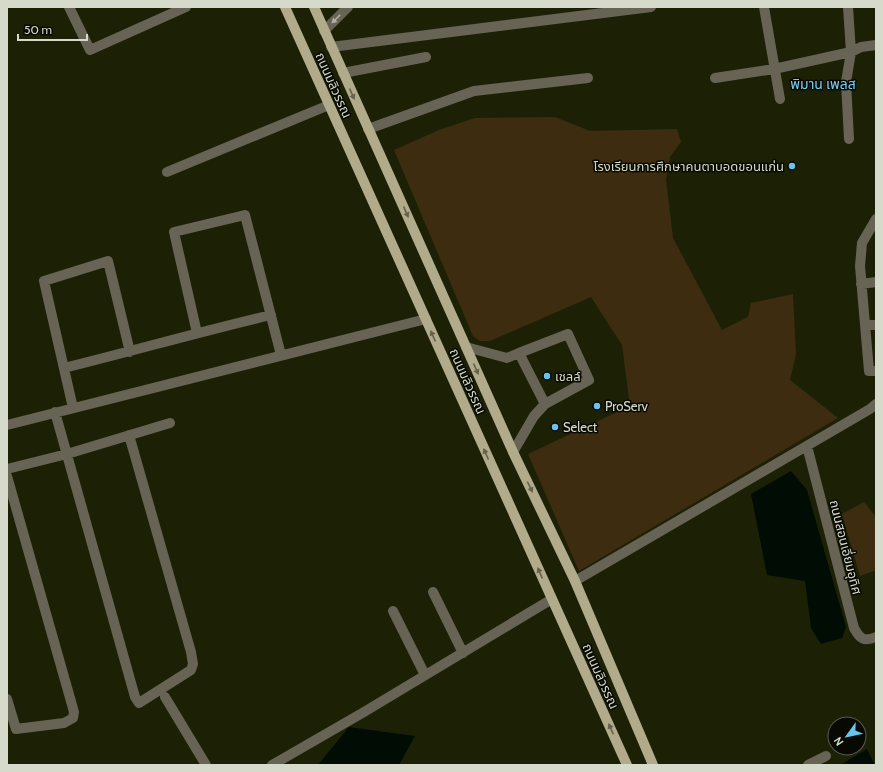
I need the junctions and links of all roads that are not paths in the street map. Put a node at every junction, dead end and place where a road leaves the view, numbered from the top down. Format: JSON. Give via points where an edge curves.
{"nodes":[{"id":1,"x":68,"y":7,"type":"edge"},
{"id":2,"x":186,"y":7,"type":"edge"},
{"id":3,"x":285,"y":7,"type":"edge"},
{"id":4,"x":314,"y":7,"type":"edge"},
{"id":5,"x":348,"y":7,"type":"edge"},
{"id":6,"x":651,"y":7,"type":"edge"},
{"id":7,"x":764,"y":7,"type":"edge"},
{"id":8,"x":848,"y":7,"type":"edge"},
{"id":9,"x":324,"y":31,"type":"junction"},
{"id":10,"x":876,"y":45,"type":"edge"},
{"id":11,"x":331,"y":47,"type":"junction"},
{"id":12,"x":851,"y":52,"type":"junction"},
{"id":13,"x":426,"y":56,"type":"dead end"},
{"id":14,"x":774,"y":69,"type":"junction"},
{"id":15,"x":343,"y":73,"type":"junction"},
{"id":16,"x":588,"y":78,"type":"dead end"},
{"id":17,"x":715,"y":78,"type":"dead end"},
{"id":18,"x":780,"y":99,"type":"dead end"},
{"id":19,"x":329,"y":105,"type":"junction"},
{"id":20,"x":368,"y":129,"type":"junction"},
{"id":21,"x":849,"y":139,"type":"dead end"},
{"id":22,"x":167,"y":172,"type":"dead end"},
{"id":23,"x":876,"y":219,"type":"edge"},
{"id":24,"x":876,"y":282,"type":"edge"},
{"id":25,"x":861,"y":284,"type":"junction"},
{"id":26,"x":271,"y":315,"type":"junction"},
{"id":27,"x":426,"y":319,"type":"junction"},
{"id":28,"x":865,"y":325,"type":"junction"},
{"id":29,"x":876,"y":325,"type":"edge"},
{"id":30,"x":197,"y":332,"type":"junction"},
{"id":31,"x":466,"y":347,"type":"junction"},
{"id":32,"x":130,"y":352,"type":"junction"},
{"id":33,"x":519,"y":353,"type":"junction"},
{"id":34,"x":281,"y":355,"type":"junction"},
{"id":35,"x":64,"y":368,"type":"junction"},
{"id":36,"x":876,"y":371,"type":"edge"},
{"id":37,"x":545,"y":404,"type":"junction"},
{"id":38,"x":876,"y":404,"type":"edge"},
{"id":39,"x":73,"y":408,"type":"junction"},
{"id":40,"x":55,"y":412,"type":"junction"},
{"id":41,"x":170,"y":423,"type":"dead end"},
{"id":42,"x":7,"y":425,"type":"edge"},
{"id":43,"x":129,"y":435,"type":"junction"},
{"id":44,"x":807,"y":446,"type":"junction"},
{"id":45,"x":513,"y":452,"type":"junction"},
{"id":46,"x":67,"y":454,"type":"junction"},
{"id":47,"x":7,"y":469,"type":"edge"},
{"id":48,"x":7,"y":476,"type":"edge"},
{"id":49,"x":575,"y":581,"type":"junction"},
{"id":50,"x":433,"y":592,"type":"dead end"},
{"id":51,"x":552,"y":599,"type":"junction"},
{"id":52,"x":393,"y":611,"type":"dead end"},
{"id":53,"x":876,"y":637,"type":"edge"},
{"id":54,"x":463,"y":653,"type":"junction"},
{"id":55,"x":425,"y":674,"type":"junction"},
{"id":56,"x":165,"y":697,"type":"dead end"},
{"id":57,"x":7,"y":699,"type":"edge"},
{"id":58,"x":826,"y":756,"type":"dead end"},
{"id":59,"x":206,"y":765,"type":"edge"},
{"id":60,"x":272,"y":765,"type":"edge"},
{"id":61,"x":627,"y":765,"type":"edge"},
{"id":62,"x":653,"y":765,"type":"edge"},
{"id":63,"x":808,"y":765,"type":"edge"}],
"edges":[{"from":1,"to":2,"type":"street","via":[[90,50]]},
{"from":3,"to":19,"type":"main road","name":"ถนนมลิวรรณ"},
{"from":4,"to":9,"type":"main road"},
{"from":5,"to":9,"type":"street","one_way":true},
{"from":6,"to":11,"type":"street"},
{"from":7,"to":14,"type":"street"},
{"from":8,"to":12,"type":"street"},
{"from":9,"to":11,"type":"main road"},
{"from":10,"to":12,"type":"street","via":[[861,47]]},
{"from":11,"to":15,"type":"main road"},
{"from":12,"to":14,"type":"street"},
{"from":12,"to":21,"type":"street","via":[[846,82]]},
{"from":13,"to":15,"type":"street"},
{"from":14,"to":17,"type":"street"},
{"from":14,"to":18,"type":"street"},
{"from":15,"to":20,"type":"main road","one_way":true},
{"from":16,"to":20,"type":"street","via":[[474,91]]},
{"from":19,"to":22,"type":"street"},
{"from":19,"to":27,"type":"main road","name":"ถนนมลิวรรณ"},
{"from":20,"to":31,"type":"main road","one_way":true},
{"from":23,"to":25,"type":"street","via":[[862,243]]},
{"from":24,"to":25,"type":"street"},
{"from":25,"to":28,"type":"street"},
{"from":26,"to":30,"type":"street"},
{"from":26,"to":30,"type":"street","via":[[245,215],[174,232]]},
{"from":26,"to":34,"type":"street"},
{"from":27,"to":34,"type":"street"},
{"from":51,"to":27,"type":"main road","name":"ถนนมลิวรรณ","one_way":true},
{"from":28,"to":29,"type":"street"},
{"from":28,"to":36,"type":"street","via":[[869,371]]},
{"from":30,"to":32,"type":"street"},
{"from":31,"to":33,"type":"street","via":[[507,358]]},
{"from":31,"to":45,"type":"main road","one_way":true},
{"from":32,"to":35,"type":"street"},
{"from":32,"to":35,"type":"street","via":[[108,261],[44,282]]},
{"from":33,"to":37,"type":"street"},
{"from":33,"to":37,"type":"street","via":[[568,334],[589,380]]},
{"from":34,"to":39,"type":"street"},
{"from":35,"to":39,"type":"street"},
{"from":37,"to":45,"type":"street","via":[[534,416]]},
{"from":38,"to":44,"type":"street"},
{"from":39,"to":40,"type":"street"},
{"from":40,"to":42,"type":"street"},
{"from":40,"to":46,"type":"street"},
{"from":41,"to":43,"type":"street"},
{"from":43,"to":46,"type":"street"},
{"from":43,"to":46,"type":"street","via":[[193,664],[191,670],[139,703],[135,697]]},
{"from":44,"to":49,"type":"street"},
{"from":44,"to":53,"type":"street","name":"ถนนสอนเอี่ยมอุทิศ","via":[[854,628],[863,639]]},
{"from":45,"to":49,"type":"main road","one_way":true},
{"from":46,"to":47,"type":"street"},
{"from":48,"to":57,"type":"street","via":[[74,712],[72,718],[64,723],[16,729]]},
{"from":49,"to":62,"type":"main road"},
{"from":50,"to":54,"type":"street"},
{"from":51,"to":54,"type":"street"},
{"from":61,"to":51,"type":"main road","name":"ถนนมลิวรรณ","one_way":true},
{"from":52,"to":55,"type":"street"},
{"from":54,"to":55,"type":"street"},
{"from":55,"to":60,"type":"street"},
{"from":56,"to":59,"type":"street"},
{"from":58,"to":63,"type":"street"}]}
